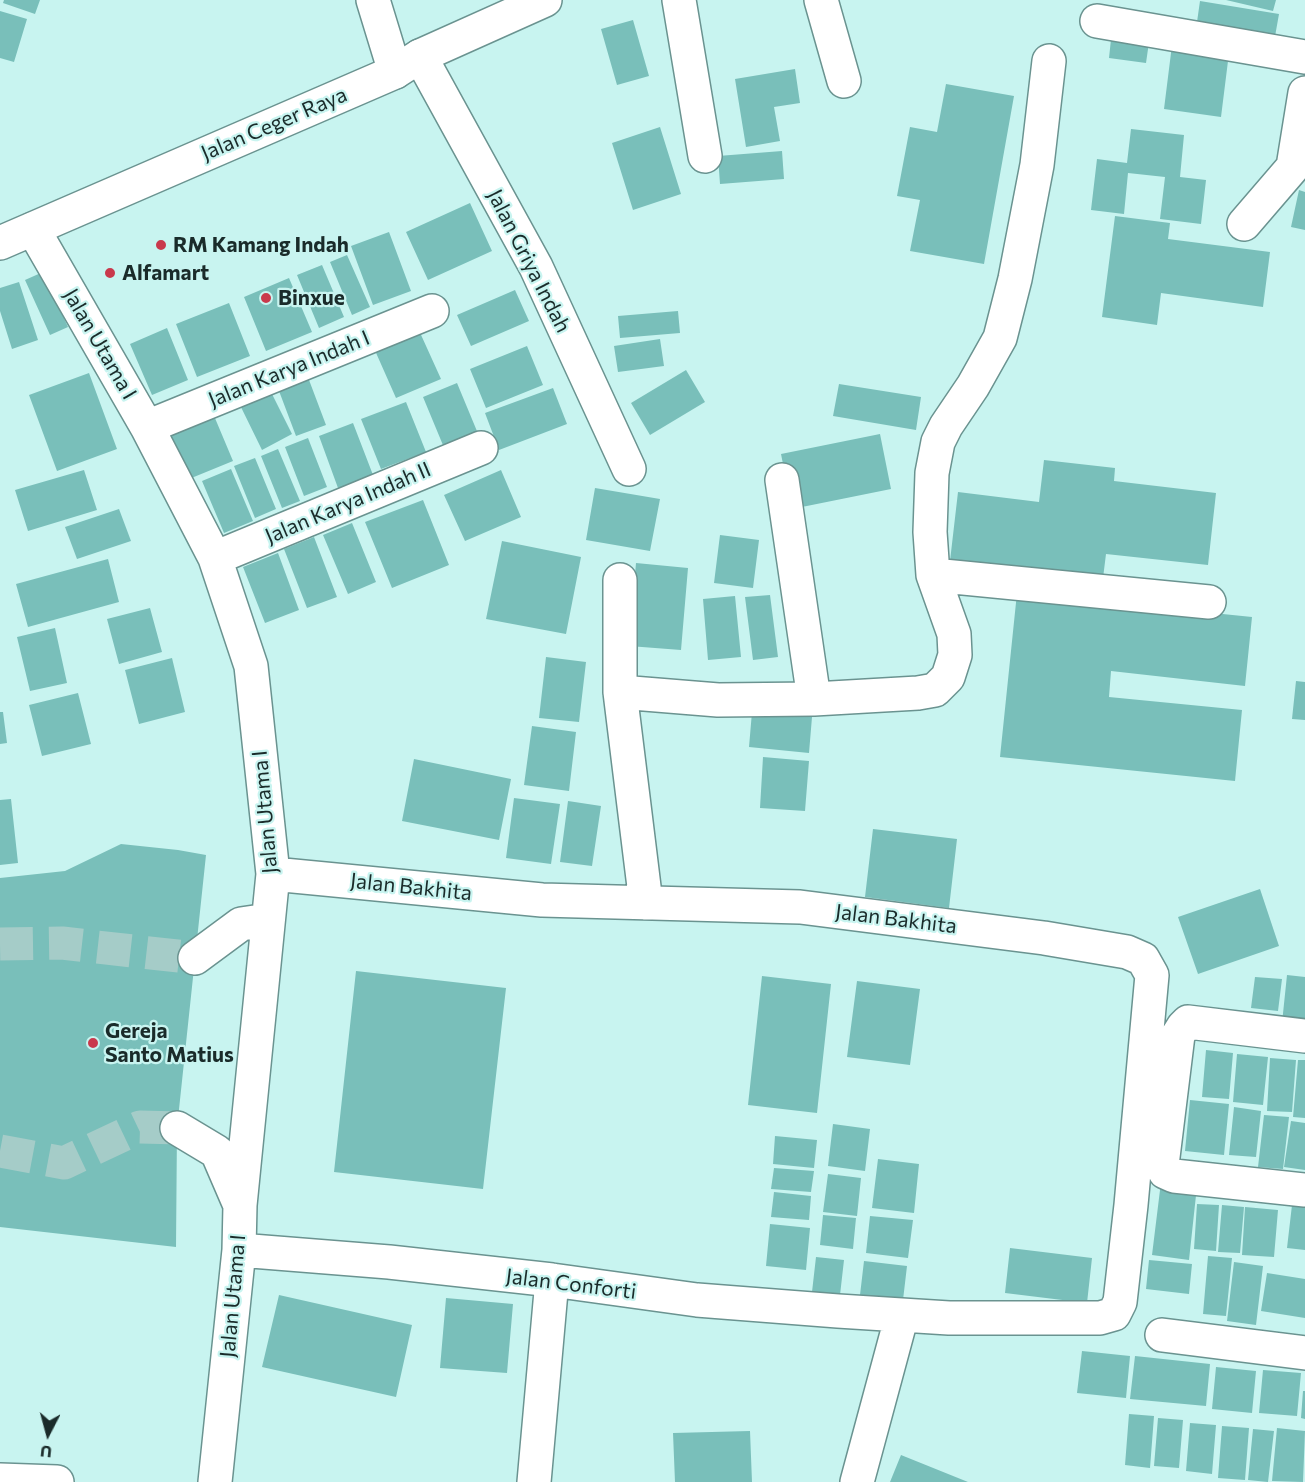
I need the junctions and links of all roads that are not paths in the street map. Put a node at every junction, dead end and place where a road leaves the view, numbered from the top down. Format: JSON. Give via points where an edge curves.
{"nodes":[{"id":1,"x":373,"y":0,"type":"edge"},
{"id":2,"x":545,"y":0,"type":"edge"},
{"id":3,"x":679,"y":0,"type":"edge"},
{"id":4,"x":821,"y":0,"type":"edge"},
{"id":5,"x":1097,"y":21,"type":"dead end"},
{"id":6,"x":1305,"y":57,"type":"edge"},
{"id":7,"x":1049,"y":61,"type":"dead end"},
{"id":8,"x":408,"y":64,"type":"junction"},
{"id":9,"x":844,"y":81,"type":"dead end"},
{"id":10,"x":1305,"y":93,"type":"edge"},
{"id":11,"x":705,"y":156,"type":"dead end"},
{"id":12,"x":1244,"y":224,"type":"dead end"},
{"id":13,"x":33,"y":229,"type":"junction"},
{"id":14,"x":0,"y":243,"type":"edge"},
{"id":15,"x":432,"y":311,"type":"dead end"},
{"id":16,"x":147,"y":427,"type":"junction"},
{"id":17,"x":481,"y":448,"type":"dead end"},
{"id":18,"x":629,"y":469,"type":"dead end"},
{"id":19,"x":782,"y":480,"type":"dead end"},
{"id":20,"x":215,"y":558,"type":"junction"},
{"id":21,"x":933,"y":575,"type":"junction"},
{"id":22,"x":620,"y":580,"type":"dead end"},
{"id":23,"x":1209,"y":602,"type":"dead end"},
{"id":24,"x":620,"y":692,"type":"junction"},
{"id":25,"x":814,"y":699,"type":"junction"},
{"id":26,"x":273,"y":874,"type":"junction"},
{"id":27,"x":646,"y":903,"type":"junction"},
{"id":28,"x":268,"y":920,"type":"junction"},
{"id":29,"x":195,"y":958,"type":"tunnel mouth"},
{"id":30,"x":1305,"y":1036,"type":"edge"},
{"id":31,"x":177,"y":1128,"type":"tunnel mouth"},
{"id":32,"x":1305,"y":1191,"type":"edge"},
{"id":33,"x":240,"y":1205,"type":"junction"},
{"id":34,"x":239,"y":1250,"type":"junction"},
{"id":35,"x":552,"y":1280,"type":"junction"},
{"id":36,"x":902,"y":1315,"type":"junction"},
{"id":37,"x":1100,"y":1318,"type":"joint"},
{"id":38,"x":1162,"y":1335,"type":"dead end"},
{"id":39,"x":1305,"y":1353,"type":"edge"},
{"id":40,"x":0,"y":1480,"type":"edge"},
{"id":41,"x":57,"y":1482,"type":"edge"},
{"id":42,"x":215,"y":1482,"type":"edge"},
{"id":43,"x":534,"y":1482,"type":"edge"},
{"id":44,"x":857,"y":1482,"type":"edge"}],
"edges":[{"from":1,"to":8,"type":"street","name":"Jalan Griya Indah"},
{"from":2,"to":8,"type":"street","name":"Jalan Ceger Raya"},
{"from":3,"to":11,"type":"street"},
{"from":4,"to":9,"type":"street"},
{"from":5,"to":6,"type":"street"},
{"from":7,"to":21,"type":"street","via":[[1037,165],[1000,338],[938,442],[932,473]]},
{"from":8,"to":13,"type":"street","name":"Jalan Ceger Raya"},
{"from":8,"to":18,"type":"street","name":"Jalan Griya Indah","via":[[536,267]]},
{"from":10,"to":12,"type":"street","via":[[1293,167]]},
{"from":13,"to":14,"type":"street","name":"Jalan Ceger Raya"},
{"from":13,"to":16,"type":"street","name":"Jalan Utama I"},
{"from":15,"to":16,"type":"street","name":"Jalan Karya Indah I"},
{"from":16,"to":20,"type":"street","name":"Jalan Utama I"},
{"from":17,"to":20,"type":"street","name":"Jalan Karya Indah II"},
{"from":19,"to":25,"type":"street"},
{"from":20,"to":26,"type":"street","name":"Jalan Utama I","via":[[251,666]]},
{"from":21,"to":23,"type":"street"},
{"from":21,"to":25,"type":"street","via":[[954,634],[955,655],[948,677],[935,690],[918,693]]},
{"from":22,"to":24,"type":"street"},
{"from":24,"to":25,"type":"street","via":[[718,699]]},
{"from":24,"to":27,"type":"street"},
{"from":26,"to":27,"type":"street","name":"Jalan Bakhita","via":[[542,900]]},
{"from":26,"to":28,"type":"street","name":"Jalan Utama I"},
{"from":27,"to":37,"type":"street","name":"Jalan Bakhita","via":[[800,907],[1044,938],[1127,952],[1143,959],[1152,975],[1120,1302],[1114,1314]]},
{"from":28,"to":29,"type":"street","via":[[241,924]]},
{"from":28,"to":33,"type":"street","name":"Jalan Utama I"},
{"from":30,"to":32,"type":"street","via":[[1188,1022],[1178,1035],[1162,1165],[1165,1172],[1174,1176]]},
{"from":31,"to":33,"type":"street","via":[[217,1152]]},
{"from":33,"to":34,"type":"street","name":"Jalan Utama I"},
{"from":34,"to":35,"type":"street","name":"Jalan Conforti"},
{"from":34,"to":42,"type":"street","name":"Jalan Utama I"},
{"from":35,"to":36,"type":"street","name":"Jalan Conforti","via":[[697,1300]]},
{"from":35,"to":43,"type":"street"},
{"from":36,"to":37,"type":"street","name":"Jalan Conforti"},
{"from":36,"to":44,"type":"street"},
{"from":38,"to":39,"type":"street"},
{"from":40,"to":41,"type":"street"}]}
